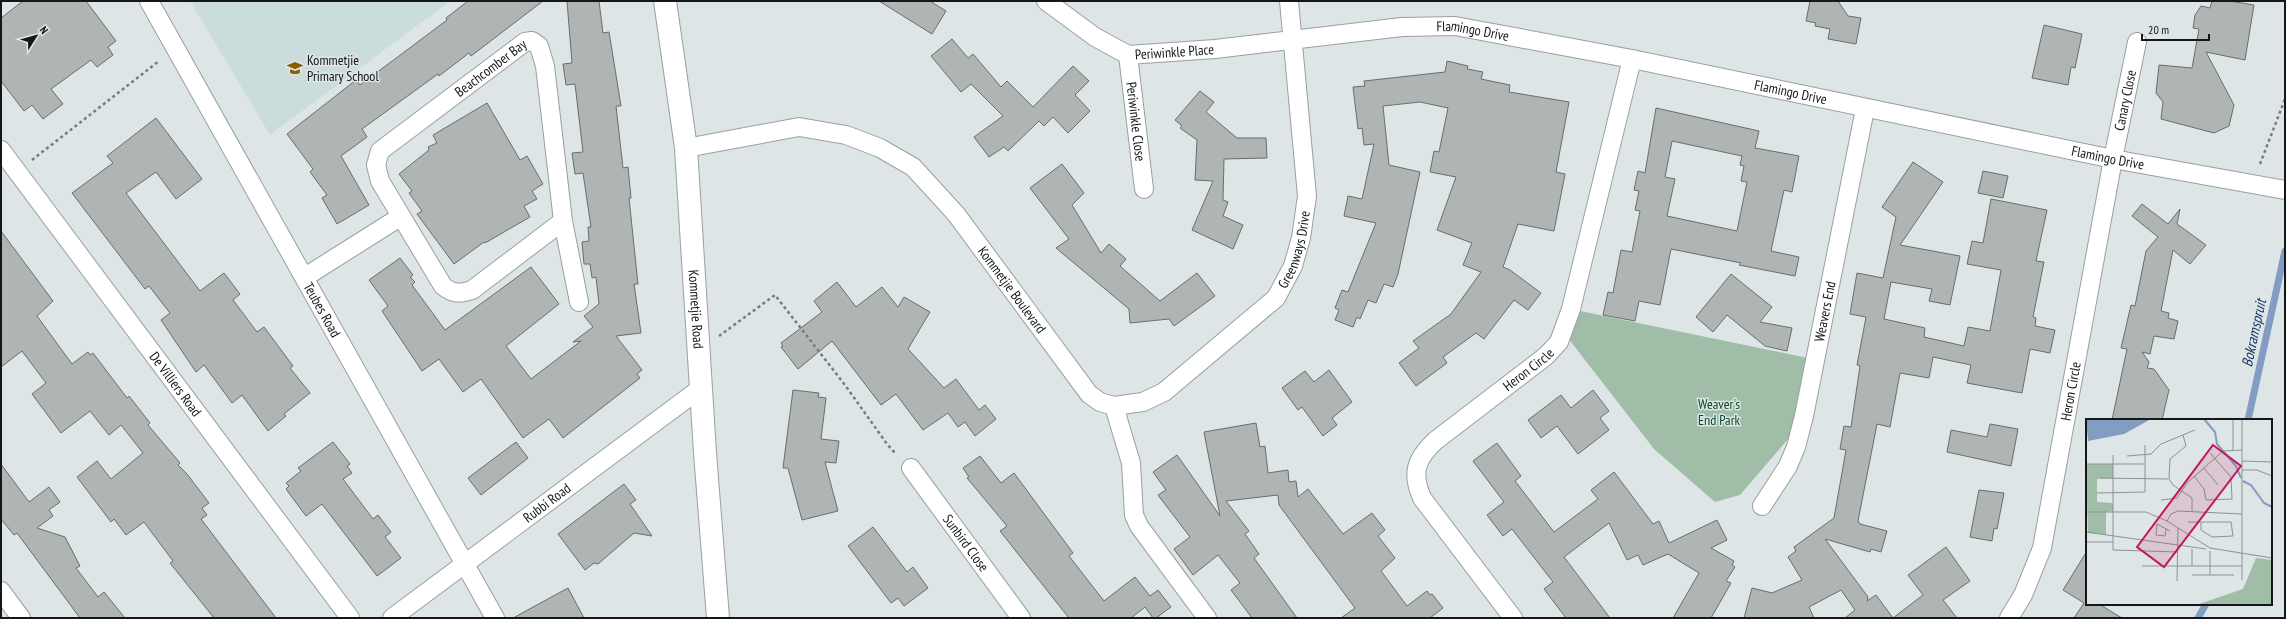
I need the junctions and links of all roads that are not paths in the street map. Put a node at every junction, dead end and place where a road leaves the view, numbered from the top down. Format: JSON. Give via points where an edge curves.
{"nodes":[{"id":1,"x":149,"y":1,"type":"edge"},
{"id":2,"x":665,"y":1,"type":"edge"},
{"id":3,"x":1046,"y":1,"type":"edge"},
{"id":4,"x":1289,"y":1,"type":"edge"},
{"id":5,"x":1294,"y":38,"type":"junction"},
{"id":6,"x":2137,"y":42,"type":"dead end"},
{"id":7,"x":1128,"y":55,"type":"junction"},
{"id":8,"x":1632,"y":59,"type":"junction"},
{"id":9,"x":1865,"y":109,"type":"junction"},
{"id":10,"x":686,"y":148,"type":"junction"},
{"id":11,"x":1,"y":150,"type":"edge"},
{"id":12,"x":2113,"y":159,"type":"junction"},
{"id":13,"x":1144,"y":189,"type":"dead end"},
{"id":14,"x":2282,"y":189,"type":"edge"},
{"id":15,"x":400,"y":217,"type":"junction"},
{"id":16,"x":563,"y":220,"type":"junction"},
{"id":17,"x":305,"y":277,"type":"junction"},
{"id":18,"x":579,"y":302,"type":"dead end"},
{"id":19,"x":701,"y":388,"type":"junction"},
{"id":20,"x":1114,"y":406,"type":"junction"},
{"id":21,"x":911,"y":468,"type":"road end"},
{"id":22,"x":1762,"y":506,"type":"dead end"},
{"id":23,"x":465,"y":564,"type":"junction"},
{"id":24,"x":1,"y":591,"type":"edge"},
{"id":25,"x":21,"y":618,"type":"edge"},
{"id":26,"x":350,"y":618,"type":"edge"},
{"id":27,"x":392,"y":618,"type":"edge"},
{"id":28,"x":495,"y":618,"type":"edge"},
{"id":29,"x":718,"y":618,"type":"edge"},
{"id":30,"x":1021,"y":618,"type":"edge"},
{"id":31,"x":1207,"y":618,"type":"edge"},
{"id":32,"x":1513,"y":618,"type":"edge"},
{"id":33,"x":2009,"y":618,"type":"edge"}],
"edges":[{"from":1,"to":17,"type":"street","name":"Teubes Road"},
{"from":2,"to":10,"type":"main road","name":"Kommetjie Road"},
{"from":3,"to":7,"type":"street","name":"Periwinkle Place","via":[[1095,37]]},
{"from":4,"to":5,"type":"street","name":"Greenways Drive"},
{"from":5,"to":7,"type":"street","name":"Periwinkle Place","via":[[1215,49]]},
{"from":5,"to":8,"type":"street","name":"Flamingo Drive","via":[[1402,27],[1455,26]]},
{"from":5,"to":20,"type":"street","name":"Greenways Drive","via":[[1307,196],[1301,238],[1293,266],[1276,298],[1186,375],[1164,392],[1143,402]]},
{"from":6,"to":12,"type":"street","name":"Canary Close"},
{"from":7,"to":13,"type":"street","name":"Periwinkle Close"},
{"from":8,"to":9,"type":"street","name":"Flamingo Drive"},
{"from":8,"to":32,"type":"street","name":"Heron Circle","via":[[1571,309],[1559,342],[1546,356],[1435,441],[1423,452],[1417,465],[1417,487],[1422,498]]},
{"from":9,"to":12,"type":"street","name":"Flamingo Drive"},
{"from":9,"to":22,"type":"street","name":"Weavers End","via":[[1796,447],[1788,466]]},
{"from":10,"to":19,"type":"main road","name":"Kommetjie Road"},
{"from":10,"to":20,"type":"street","name":"Kommetjie Boulevard","via":[[799,127],[846,135],[880,148],[913,168],[956,214],[1089,394],[1100,402]]},
{"from":11,"to":26,"type":"street","name":"De Villiers Road"},
{"from":12,"to":14,"type":"street","name":"Flamingo Drive"},
{"from":12,"to":33,"type":"street","name":"Heron Circle","via":[[2042,548],[2023,595]]},
{"from":15,"to":16,"type":"street","name":"Beachcomber Bay","via":[[443,286],[450,292],[460,294],[472,290]]},
{"from":15,"to":16,"type":"street","name":"Beachcomber Bay","via":[[380,181],[376,165],[380,150],[525,42],[532,41],[539,46],[545,66]]},
{"from":15,"to":17,"type":"street"},
{"from":16,"to":18,"type":"street","name":"Beachcomber Bay"},
{"from":17,"to":23,"type":"street","name":"Teubes Road"},
{"from":19,"to":23,"type":"street","name":"Rubbi Road"},
{"from":19,"to":29,"type":"main road","name":"Kommetjie Road"},
{"from":20,"to":31,"type":"street","via":[[1131,463],[1134,515],[1139,526]]},
{"from":21,"to":30,"type":"street","name":"Sunbird Close"},
{"from":23,"to":27,"type":"street","name":"Rubbi Road"},
{"from":23,"to":28,"type":"street","name":"Teubes Road"},
{"from":24,"to":25,"type":"street"}]}
